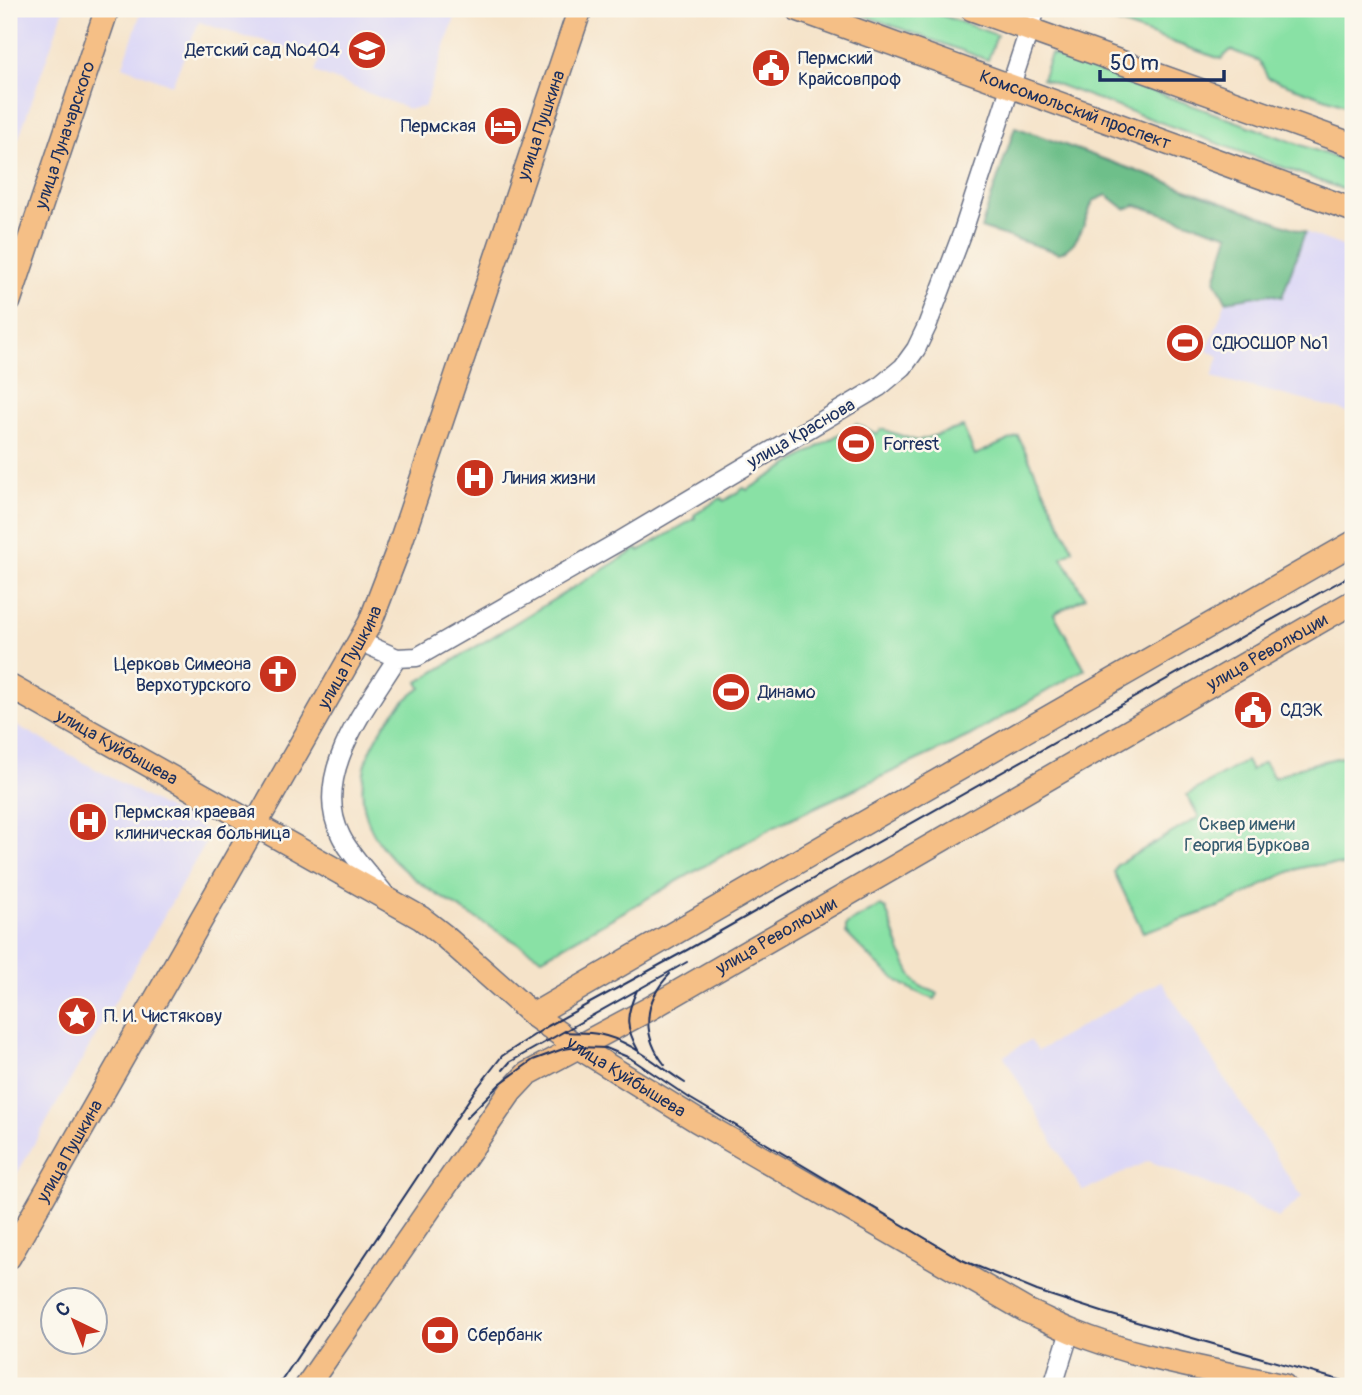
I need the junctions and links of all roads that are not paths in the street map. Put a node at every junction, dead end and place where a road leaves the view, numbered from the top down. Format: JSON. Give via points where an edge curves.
{"nodes":[{"id":1,"x":107,"y":9,"type":"edge"},
{"id":2,"x":580,"y":9,"type":"edge"},
{"id":3,"x":797,"y":9,"type":"edge"},
{"id":4,"x":972,"y":9,"type":"edge"},
{"id":5,"x":1032,"y":19,"type":"edge"},
{"id":6,"x":1010,"y":86,"type":"junction"},
{"id":7,"x":1353,"y":145,"type":"edge"},
{"id":8,"x":1353,"y":211,"type":"edge"},
{"id":9,"x":9,"y":301,"type":"edge"},
{"id":10,"x":1353,"y":543,"type":"edge"},
{"id":11,"x":1353,"y":602,"type":"edge"},
{"id":12,"x":360,"y":642,"type":"junction"},
{"id":13,"x":397,"y":658,"type":"junction"},
{"id":14,"x":9,"y":686,"type":"edge"},
{"id":15,"x":256,"y":825,"type":"junction"},
{"id":16,"x":389,"y":899,"type":"junction"},
{"id":17,"x":533,"y":1015,"type":"junction"},
{"id":18,"x":578,"y":1047,"type":"junction"},
{"id":19,"x":9,"y":1257,"type":"edge"},
{"id":20,"x":1070,"y":1331,"type":"junction"},
{"id":21,"x":307,"y":1386,"type":"edge"},
{"id":22,"x":1053,"y":1386,"type":"edge"},
{"id":23,"x":1284,"y":1386,"type":"edge"}],
"edges":[{"from":1,"to":9,"type":"main road","name":"улица Луначарского"},
{"from":2,"to":12,"type":"main road","name":"улица Пушкина","via":[[398,550]]},
{"from":3,"to":6,"type":"main road","name":"Комсомольский проспект"},
{"from":4,"to":5,"type":"main road"},
{"from":5,"to":6,"type":"street","name":"улица Краснова"},
{"from":5,"to":7,"type":"main road"},
{"from":6,"to":8,"type":"main road","name":"Комсомольский проспект"},
{"from":6,"to":13,"type":"street","name":"улица Краснова","via":[[927,326],[903,367],[880,387],[417,657]]},
{"from":10,"to":17,"type":"main road"},
{"from":11,"to":18,"type":"main road","name":"улица Революции"},
{"from":12,"to":13,"type":"street"},
{"from":12,"to":15,"type":"main road","name":"улица Пушкина"},
{"from":13,"to":16,"type":"street","via":[[356,721],[339,757],[332,788],[341,836]]},
{"from":14,"to":15,"type":"main road","name":"улица Куйбышева"},
{"from":15,"to":16,"type":"main road","name":"улица Куйбышева"},
{"from":15,"to":19,"type":"main road","name":"улица Пушкина"},
{"from":16,"to":17,"type":"main road","name":"улица Куйбышева","via":[[443,935]]},
{"from":17,"to":18,"type":"main road","name":"улица Куйбышева"},
{"from":18,"to":20,"type":"main road","name":"улица Куйбышева","via":[[1027,1311]]},
{"from":18,"to":21,"type":"main road","name":"улица Революции","via":[[527,1074],[511,1091]]},
{"from":20,"to":22,"type":"street"},
{"from":20,"to":23,"type":"main road","name":"улица Куйбышева","via":[[1178,1363]]}]}
